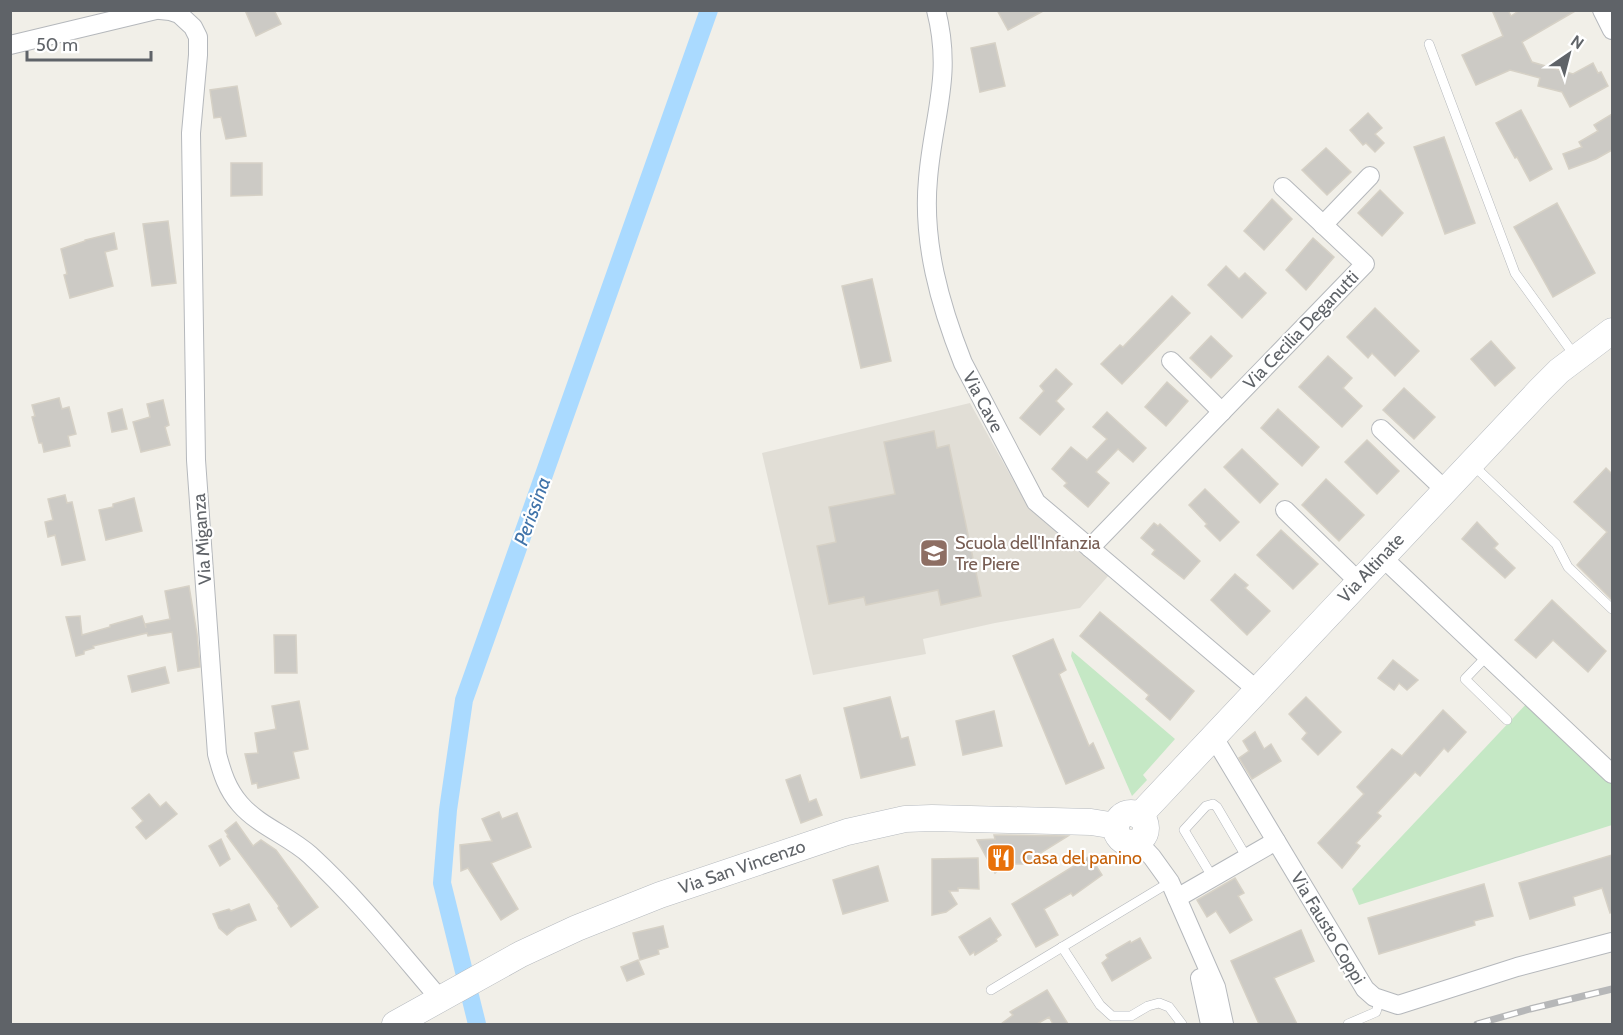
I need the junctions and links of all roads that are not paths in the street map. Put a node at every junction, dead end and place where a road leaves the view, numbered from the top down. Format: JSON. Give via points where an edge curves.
{"nodes":[{"id":1,"x":158,"y":10,"type":"edge"},
{"id":2,"x":936,"y":10,"type":"edge"},
{"id":3,"x":1602,"y":10,"type":"edge"},
{"id":4,"x":1612,"y":30,"type":"edge"},
{"id":5,"x":1429,"y":44,"type":"dead end"},
{"id":6,"x":10,"y":45,"type":"edge"},
{"id":7,"x":1370,"y":176,"type":"dead end"},
{"id":8,"x":1282,"y":187,"type":"dead end"},
{"id":9,"x":1323,"y":225,"type":"junction"},
{"id":10,"x":1612,"y":331,"type":"edge"},
{"id":11,"x":1576,"y":358,"type":"junction"},
{"id":12,"x":1171,"y":361,"type":"dead end"},
{"id":13,"x":1222,"y":412,"type":"junction"},
{"id":14,"x":1381,"y":429,"type":"dead end"},
{"id":15,"x":1470,"y":463,"type":"junction"},
{"id":16,"x":1445,"y":490,"type":"junction"},
{"id":17,"x":1286,"y":510,"type":"dead end"},
{"id":18,"x":1090,"y":548,"type":"junction"},
{"id":19,"x":1383,"y":557,"type":"junction"},
{"id":20,"x":1359,"y":582,"type":"junction"},
{"id":21,"x":1612,"y":609,"type":"edge"},
{"id":22,"x":1487,"y":656,"type":"junction"},
{"id":23,"x":1257,"y":690,"type":"junction"},
{"id":24,"x":1507,"y":720,"type":"dead end"},
{"id":25,"x":1213,"y":736,"type":"junction"},
{"id":26,"x":1612,"y":774,"type":"edge"},
{"id":27,"x":1139,"y":816,"type":"junction"},
{"id":28,"x":1116,"y":826,"type":"junction"},
{"id":29,"x":1137,"y":841,"type":"junction"},
{"id":30,"x":1276,"y":841,"type":"junction"},
{"id":31,"x":1247,"y":858,"type":"junction"},
{"id":32,"x":1213,"y":878,"type":"junction"},
{"id":33,"x":1173,"y":890,"type":"junction"},
{"id":34,"x":1185,"y":918,"type":"junction"},
{"id":35,"x":1612,"y":942,"type":"edge"},
{"id":36,"x":1062,"y":947,"type":"junction"},
{"id":37,"x":991,"y":990,"type":"dead end"},
{"id":38,"x":447,"y":995,"type":"junction"},
{"id":39,"x":1380,"y":999,"type":"junction"},
{"id":40,"x":395,"y":1024,"type":"edge"},
{"id":41,"x":1182,"y":1024,"type":"edge"},
{"id":42,"x":1210,"y":1024,"type":"edge"},
{"id":43,"x":1224,"y":1024,"type":"edge"},
{"id":44,"x":1348,"y":1024,"type":"edge"}],
"edges":[{"from":1,"to":6,"type":"street","name":"Via Miganza"},
{"from":1,"to":38,"type":"street","name":"Via Miganza","via":[[179,14],[198,37],[191,133],[196,460],[222,775],[252,816],[305,850]]},
{"from":2,"to":18,"type":"street","name":"Via Cave","via":[[944,65],[927,198],[931,249],[942,302],[963,363],[1035,502]]},
{"from":3,"to":4,"type":"street"},
{"from":5,"to":11,"type":"lane","via":[[1515,273]]},
{"from":7,"to":9,"type":"street"},
{"from":8,"to":9,"type":"street","name":"Via Cecilia Deganutti"},
{"from":9,"to":13,"type":"street","name":"Via Cecilia Deganutti","via":[[1365,264]]},
{"from":10,"to":11,"type":"street","name":"Via Altinate"},
{"from":11,"to":15,"type":"street","name":"Via Altinate"},
{"from":12,"to":13,"type":"street"},
{"from":13,"to":18,"type":"street","name":"Via Cecilia Deganutti"},
{"from":14,"to":16,"type":"street"},
{"from":15,"to":16,"type":"street","name":"Via Altinate"},
{"from":15,"to":21,"type":"lane","via":[[1556,544],[1568,567]]},
{"from":16,"to":19,"type":"street","name":"Via Altinate"},
{"from":17,"to":20,"type":"street"},
{"from":18,"to":23,"type":"street","name":"Via Cave"},
{"from":19,"to":20,"type":"street","name":"Via Altinate"},
{"from":19,"to":22,"type":"street"},
{"from":20,"to":23,"type":"street","name":"Via Altinate"},
{"from":22,"to":24,"type":"lane","via":[[1465,680]]},
{"from":22,"to":26,"type":"street"},
{"from":23,"to":25,"type":"street","name":"Via Altinate"},
{"from":25,"to":27,"type":"street","name":"Via Altinate"},
{"from":25,"to":30,"type":"street","name":"Via Fausto Coppi"},
{"from":27,"to":28,"type":"street","via":[[1125,814]]},
{"from":27,"to":29,"type":"street","via":[[1146,829]]},
{"from":28,"to":29,"type":"street","via":[[1124,841]]},
{"from":28,"to":38,"type":"street","name":"Via San Vincenzo","via":[[932,818],[905,819],[847,832],[627,907],[554,938]]},
{"from":29,"to":33,"type":"street","via":[[1152,856]]},
{"from":30,"to":31,"type":"street"},
{"from":30,"to":39,"type":"street","name":"Via Fausto Coppi","via":[[1365,988]]},
{"from":31,"to":32,"type":"street"},
{"from":31,"to":32,"type":"lane","via":[[1217,807],[1206,806],[1184,830]]},
{"from":32,"to":33,"type":"street"},
{"from":33,"to":34,"type":"street"},
{"from":33,"to":36,"type":"lane"},
{"from":34,"to":42,"type":"street"},
{"from":34,"to":43,"type":"street","via":[[1215,987]]},
{"from":35,"to":39,"type":"street","name":"Via Fausto Coppi","via":[[1398,1005]]},
{"from":36,"to":37,"type":"lane"},
{"from":36,"to":41,"type":"lane","via":[[1100,1005],[1112,1016],[1131,1016],[1159,1004],[1169,1007]]},
{"from":38,"to":40,"type":"street","name":"Via San Vincenzo"},
{"from":39,"to":44,"type":"lane","via":[[1376,1012]]}]}
